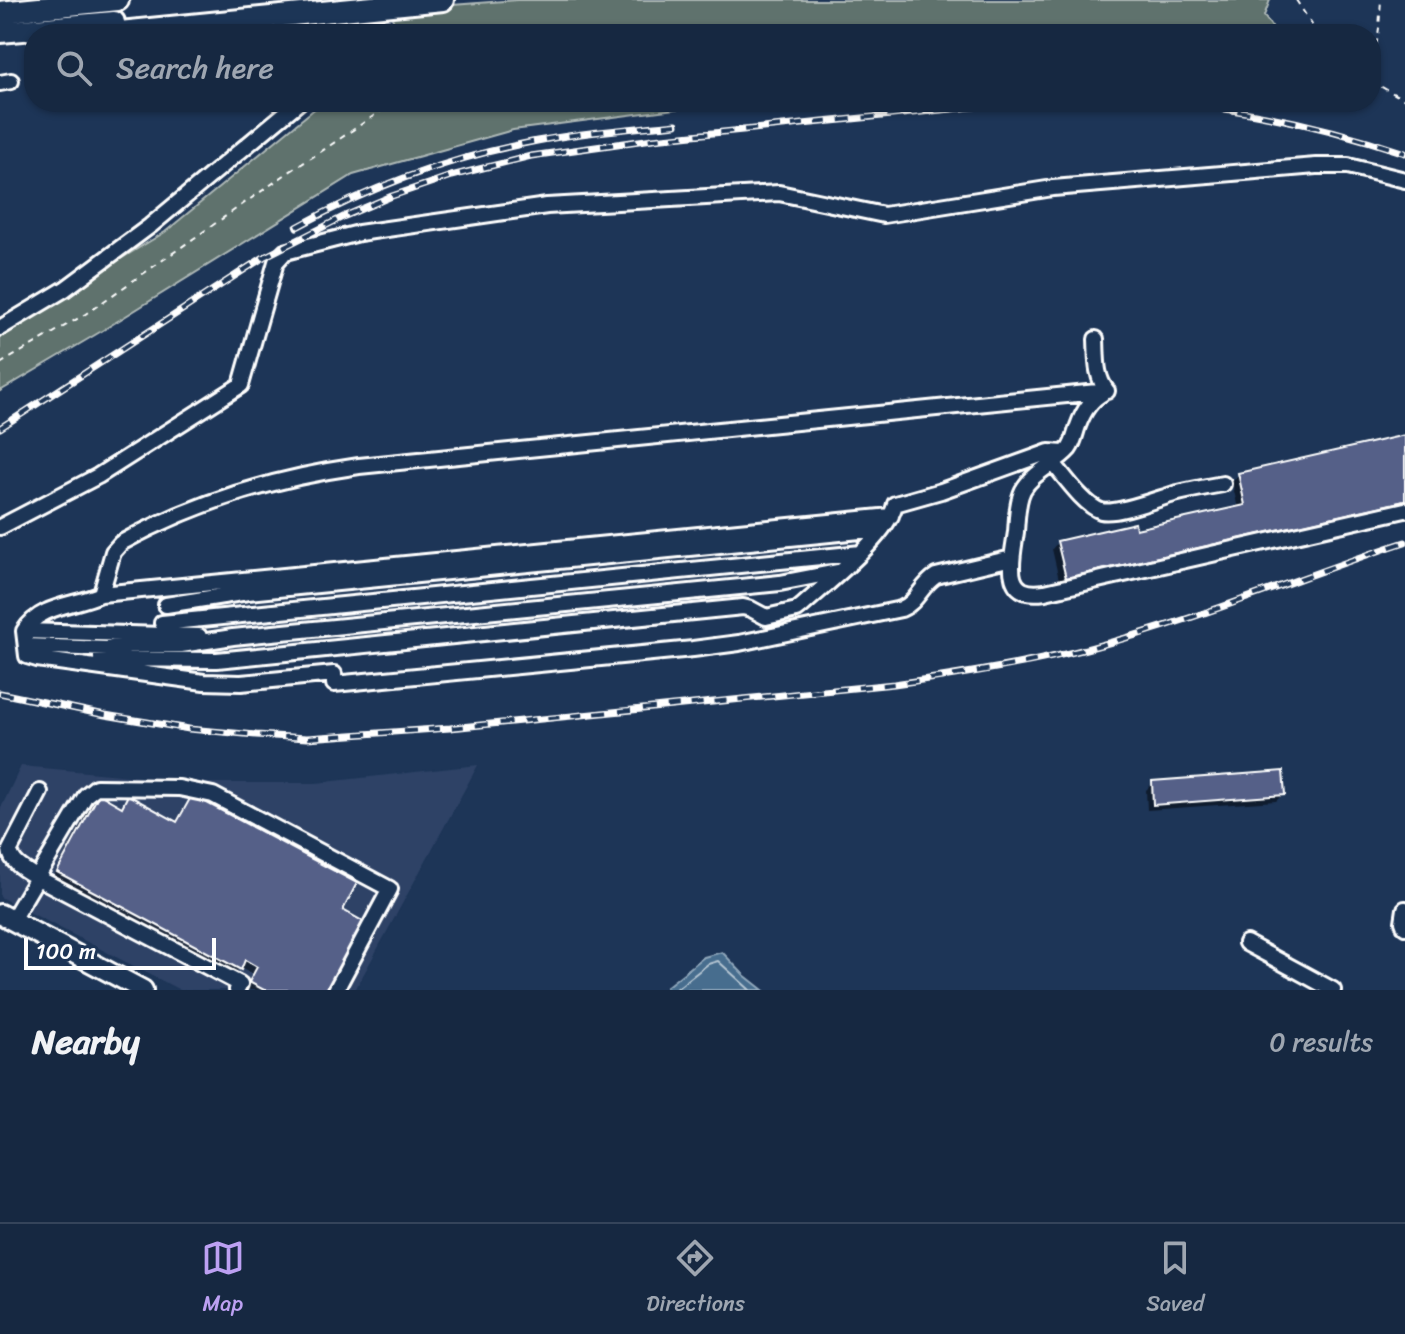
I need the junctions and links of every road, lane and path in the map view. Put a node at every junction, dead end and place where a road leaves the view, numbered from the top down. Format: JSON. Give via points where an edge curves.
{"nodes":[{"id":1,"x":118,"y":0,"type":"edge"},
{"id":2,"x":309,"y":0,"type":"edge"},
{"id":3,"x":443,"y":0,"type":"edge"},
{"id":4,"x":1296,"y":0,"type":"edge"},
{"id":5,"x":1381,"y":0,"type":"edge"},
{"id":6,"x":0,"y":12,"type":"edge"},
{"id":7,"x":77,"y":24,"type":"edge"},
{"id":8,"x":201,"y":24,"type":"edge"},
{"id":9,"x":1312,"y":24,"type":"edge"},
{"id":10,"x":1379,"y":24,"type":"edge"},
{"id":11,"x":24,"y":30,"type":"edge"},
{"id":12,"x":0,"y":32,"type":"edge"},
{"id":13,"x":24,"y":42,"type":"edge"},
{"id":14,"x":0,"y":44,"type":"edge"},
{"id":15,"x":1381,"y":87,"type":"edge"},
{"id":16,"x":1405,"y":100,"type":"edge"},
{"id":17,"x":287,"y":112,"type":"edge"},
{"id":18,"x":379,"y":112,"type":"edge"},
{"id":19,"x":1405,"y":180,"type":"edge"},
{"id":20,"x":0,"y":328,"type":"edge"},
{"id":21,"x":1096,"y":339,"type":"dead end"},
{"id":22,"x":0,"y":364,"type":"edge"},
{"id":23,"x":1107,"y":391,"type":"junction"},
{"id":24,"x":1058,"y":458,"type":"junction"},
{"id":25,"x":1223,"y":484,"type":"dead end"},
{"id":26,"x":1405,"y":510,"type":"edge"},
{"id":27,"x":891,"y":516,"type":"junction"},
{"id":28,"x":0,"y":527,"type":"edge"},
{"id":29,"x":880,"y":529,"type":"junction"},
{"id":30,"x":861,"y":553,"type":"junction"},
{"id":31,"x":1012,"y":558,"type":"junction"},
{"id":32,"x":841,"y":572,"type":"junction"},
{"id":33,"x":172,"y":587,"type":"junction"},
{"id":34,"x":101,"y":594,"type":"junction"},
{"id":35,"x":166,"y":605,"type":"junction"},
{"id":36,"x":797,"y":610,"type":"junction"},
{"id":37,"x":232,"y":615,"type":"junction"},
{"id":38,"x":162,"y":628,"type":"junction"},
{"id":39,"x":801,"y":630,"type":"junction"},
{"id":40,"x":24,"y":631,"type":"junction"},
{"id":41,"x":226,"y":638,"type":"junction"},
{"id":42,"x":26,"y":646,"type":"junction"},
{"id":43,"x":101,"y":649,"type":"junction"},
{"id":44,"x":217,"y":660,"type":"junction"},
{"id":45,"x":204,"y":682,"type":"junction"},
{"id":46,"x":40,"y":792,"type":"dead end"},
{"id":47,"x":38,"y":878,"type":"junction"},
{"id":48,"x":1405,"y":909,"type":"edge"},
{"id":49,"x":6,"y":917,"type":"edge"},
{"id":50,"x":1405,"y":927,"type":"edge"},
{"id":51,"x":1246,"y":943,"type":"dead end"},
{"id":52,"x":143,"y":990,"type":"edge"},
{"id":53,"x":237,"y":990,"type":"edge"},
{"id":54,"x":336,"y":990,"type":"edge"},
{"id":55,"x":1333,"y":990,"type":"edge"}],
"edges":[{"from":1,"to":6,"type":"highway"},
{"from":2,"to":7,"type":"highway"},
{"from":3,"to":8,"type":"highway"},
{"from":4,"to":9,"type":"path"},
{"from":5,"to":10,"type":"path"},
{"from":11,"to":12,"type":"highway"},
{"from":13,"to":14,"type":"highway"},
{"from":15,"to":16,"type":"path"},
{"from":17,"to":20,"type":"street","via":[[139,235]]},
{"from":18,"to":22,"type":"path","via":[[84,315]]},
{"from":19,"to":28,"type":"street","via":[[1348,166],[1316,166],[1053,188],[884,215],[779,193],[547,206],[359,233],[285,252],[276,262],[241,385],[98,476]]},
{"from":21,"to":23,"type":"street","via":[[1099,376]]},
{"from":23,"to":24,"type":"street","via":[[1092,400],[1073,443]]},
{"from":23,"to":34,"type":"street","via":[[300,476],[205,503],[121,543],[113,552]]},
{"from":24,"to":25,"type":"street","via":[[1088,502],[1107,512]]},
{"from":24,"to":27,"type":"street","via":[[1049,452],[895,504]]},
{"from":24,"to":31,"type":"street","via":[[1022,493]]},
{"from":26,"to":31,"type":"street","via":[[1040,593],[1017,586]]},
{"from":27,"to":29,"type":"street"},
{"from":27,"to":33,"type":"street"},
{"from":29,"to":30,"type":"street"},
{"from":29,"to":35,"type":"street","via":[[248,592]]},
{"from":30,"to":32,"type":"street"},
{"from":30,"to":37,"type":"street"},
{"from":31,"to":39,"type":"street","via":[[936,576],[901,609]]},
{"from":32,"to":36,"type":"street"},
{"from":32,"to":41,"type":"street","via":[[780,583]]},
{"from":33,"to":34,"type":"street"},
{"from":33,"to":35,"type":"street"},
{"from":34,"to":40,"type":"street","via":[[48,611]]},
{"from":35,"to":38,"type":"street"},
{"from":36,"to":39,"type":"street"},
{"from":36,"to":44,"type":"street","via":[[766,617],[743,607]]},
{"from":37,"to":38,"type":"street"},
{"from":37,"to":41,"type":"street"},
{"from":38,"to":40,"type":"street"},
{"from":38,"to":41,"type":"street"},
{"from":39,"to":45,"type":"street","via":[[717,646],[334,684],[334,674]]},
{"from":40,"to":42,"type":"street"},
{"from":41,"to":43,"type":"street"},
{"from":41,"to":44,"type":"street"},
{"from":42,"to":43,"type":"street"},
{"from":42,"to":45,"type":"street","via":[[27,656],[37,659]]},
{"from":43,"to":44,"type":"street","via":[[101,658],[108,659]]},
{"from":44,"to":45,"type":"street"},
{"from":46,"to":47,"type":"street","via":[[10,850],[13,861]]},
{"from":47,"to":49,"type":"street"},
{"from":47,"to":53,"type":"street","via":[[240,984]]},
{"from":47,"to":54,"type":"street","via":[[86,795],[96,787],[179,788],[213,795],[390,889]]},
{"from":48,"to":50,"type":"street"},
{"from":49,"to":52,"type":"main road"},
{"from":51,"to":55,"type":"street"}]}
